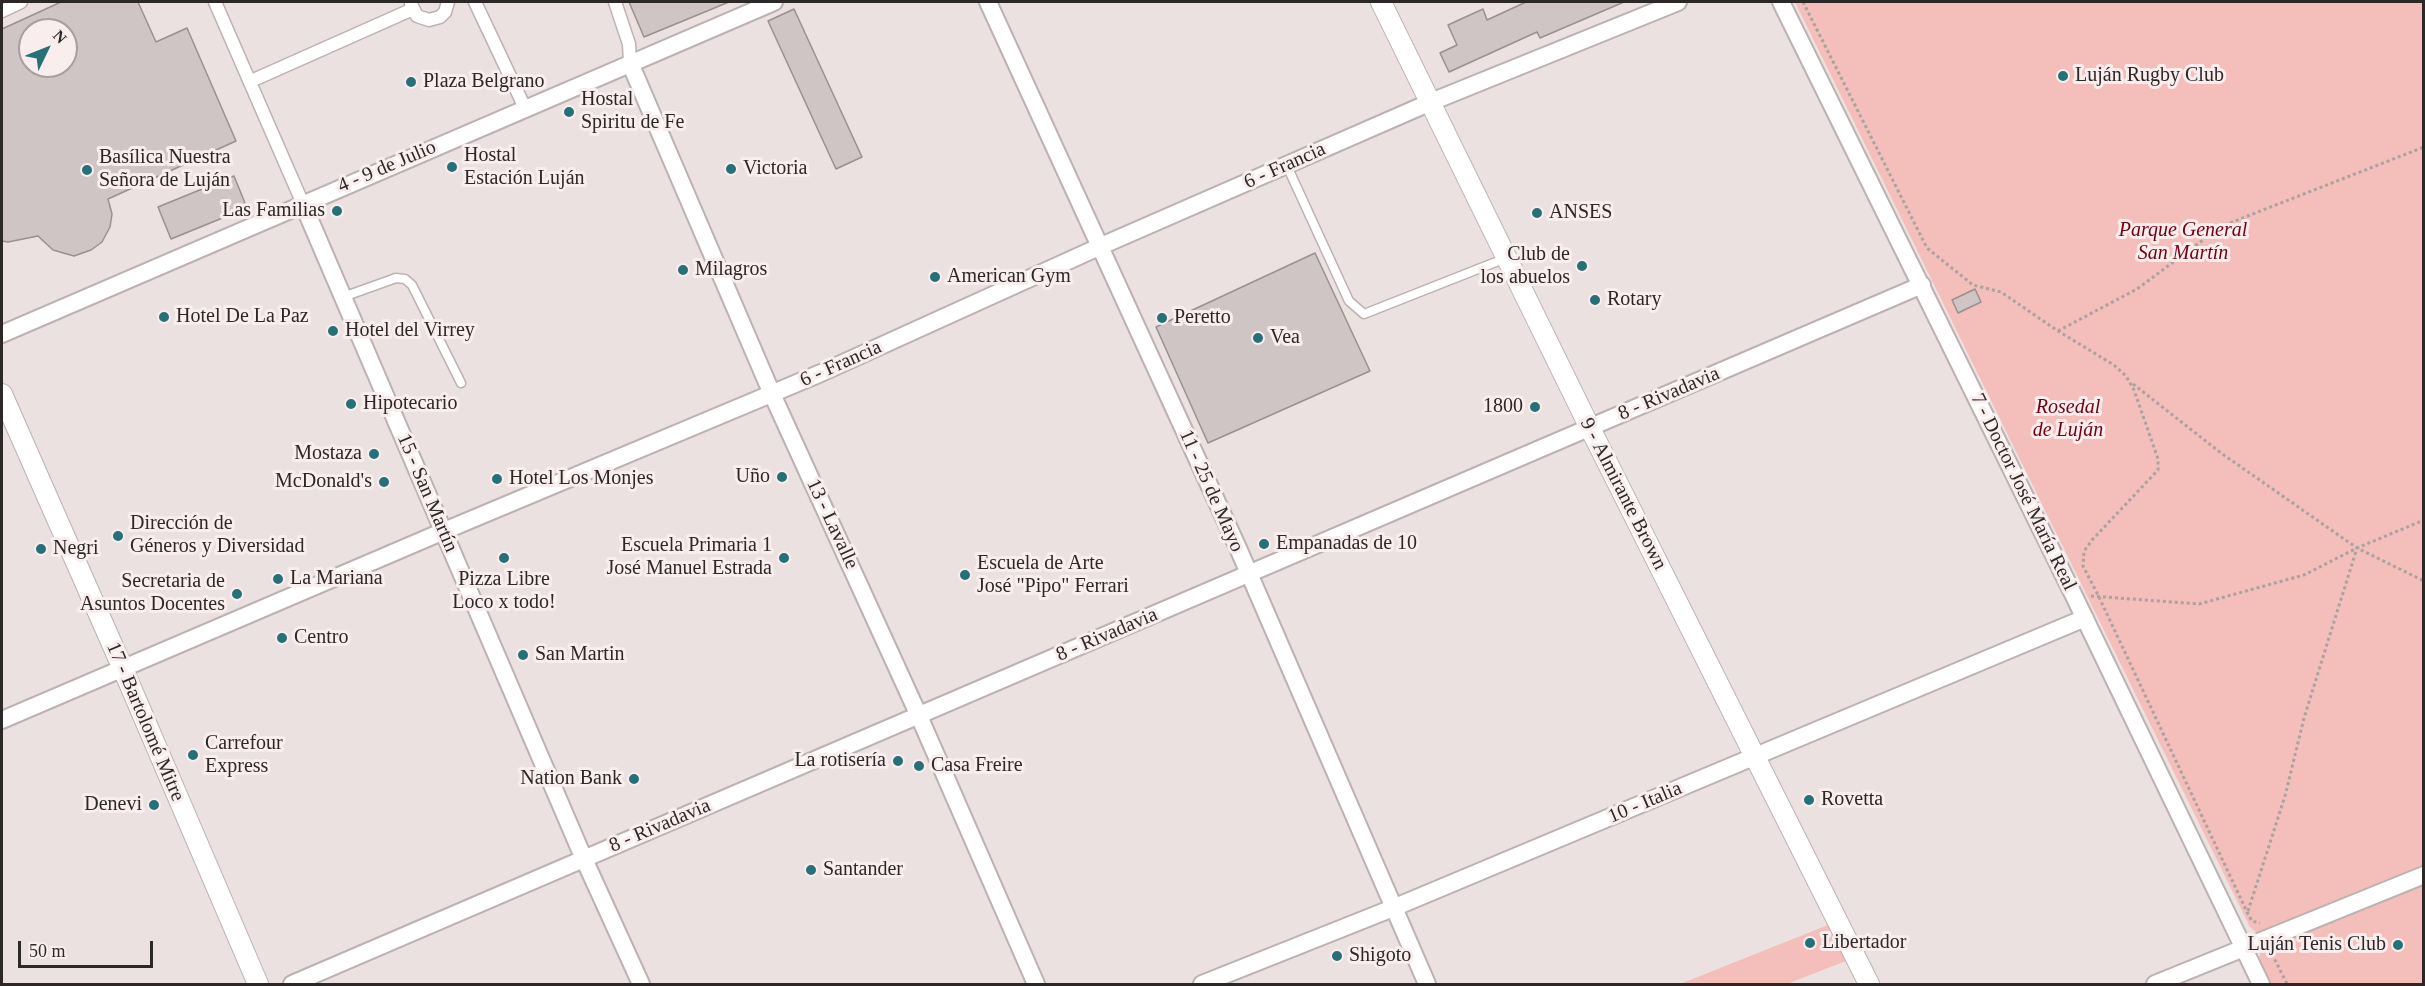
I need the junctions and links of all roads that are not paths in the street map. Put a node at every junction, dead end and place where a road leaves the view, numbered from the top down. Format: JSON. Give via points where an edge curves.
{"nodes":[{"id":1,"x":21,"y":2,"type":"edge"},
{"id":2,"x":215,"y":2,"type":"edge"},
{"id":3,"x":448,"y":2,"type":"edge"},
{"id":4,"x":475,"y":2,"type":"edge"},
{"id":5,"x":615,"y":2,"type":"edge"},
{"id":6,"x":774,"y":2,"type":"edge"},
{"id":7,"x":988,"y":2,"type":"edge"},
{"id":8,"x":1381,"y":2,"type":"edge"},
{"id":9,"x":1678,"y":2,"type":"edge"},
{"id":10,"x":1781,"y":2,"type":"edge"},
{"id":11,"x":412,"y":5,"type":"edge"},
{"id":12,"x":2,"y":11,"type":"edge"},
{"id":13,"x":630,"y":63,"type":"junction"},
{"id":14,"x":251,"y":81,"type":"junction"},
{"id":15,"x":1431,"y":102,"type":"junction"},
{"id":16,"x":525,"y":108,"type":"junction"},
{"id":17,"x":1287,"y":166,"type":"junction"},
{"id":18,"x":303,"y":204,"type":"junction"},
{"id":19,"x":1101,"y":246,"type":"junction"},
{"id":20,"x":1507,"y":258,"type":"junction"},
{"id":21,"x":1922,"y":285,"type":"junction"},
{"id":22,"x":343,"y":297,"type":"junction"},
{"id":23,"x":2,"y":334,"type":"edge"},
{"id":24,"x":461,"y":383,"type":"dead end"},
{"id":25,"x":2,"y":394,"type":"edge"},
{"id":26,"x":772,"y":394,"type":"junction"},
{"id":27,"x":1590,"y":428,"type":"junction"},
{"id":28,"x":444,"y":531,"type":"junction"},
{"id":29,"x":1249,"y":574,"type":"junction"},
{"id":30,"x":2085,"y":618,"type":"junction"},
{"id":31,"x":123,"y":669,"type":"junction"},
{"id":32,"x":919,"y":716,"type":"junction"},
{"id":33,"x":2,"y":720,"type":"edge"},
{"id":34,"x":1755,"y":757,"type":"junction"},
{"id":35,"x":584,"y":859,"type":"junction"},
{"id":36,"x":2424,"y":875,"type":"edge"},
{"id":37,"x":1393,"y":908,"type":"junction"},
{"id":38,"x":2243,"y":949,"type":"junction"},
{"id":39,"x":258,"y":984,"type":"edge"},
{"id":40,"x":292,"y":984,"type":"edge"},
{"id":41,"x":641,"y":984,"type":"edge"},
{"id":42,"x":1036,"y":984,"type":"edge"},
{"id":43,"x":1203,"y":984,"type":"edge"},
{"id":44,"x":1427,"y":984,"type":"edge"},
{"id":45,"x":1869,"y":984,"type":"edge"},
{"id":46,"x":2155,"y":984,"type":"edge"},
{"id":47,"x":2261,"y":984,"type":"edge"}],
"edges":[{"from":1,"to":12,"type":"street"},
{"from":2,"to":14,"type":"street","name":"15 - San Martín"},
{"from":3,"to":11,"type":"street","via":[[445,12],[435,20],[423,19]]},
{"from":4,"to":16,"type":"street"},
{"from":5,"to":13,"type":"street","via":[[629,44]]},
{"from":6,"to":13,"type":"street","name":"4 - 9 de Julio"},
{"from":7,"to":19,"type":"street","name":"11 - 25 de Mayo"},
{"from":8,"to":15,"type":"street","name":"9 - Almirante Brown"},
{"from":9,"to":15,"type":"street","name":"6 - Francia"},
{"from":10,"to":21,"type":"street","name":"7 - Doctor José María Real"},
{"from":11,"to":14,"type":"street"},
{"from":13,"to":16,"type":"street","name":"4 - 9 de Julio"},
{"from":13,"to":26,"type":"street","name":"13 - Lavalle"},
{"from":14,"to":18,"type":"street","name":"15 - San Martín"},
{"from":15,"to":17,"type":"street","name":"6 - Francia"},
{"from":15,"to":20,"type":"street","name":"9 - Almirante Brown"},
{"from":16,"to":18,"type":"street","name":"4 - 9 de Julio"},
{"from":17,"to":19,"type":"street","name":"6 - Francia"},
{"from":17,"to":20,"type":"lane","via":[[1349,301],[1364,314]]},
{"from":18,"to":22,"type":"street","name":"15 - San Martín"},
{"from":18,"to":23,"type":"street","name":"4 - 9 de Julio"},
{"from":19,"to":26,"type":"street","name":"6 - Francia"},
{"from":19,"to":29,"type":"street","name":"11 - 25 de Mayo"},
{"from":20,"to":27,"type":"street","name":"9 - Almirante Brown"},
{"from":21,"to":27,"type":"street","name":"8 - Rivadavia"},
{"from":21,"to":30,"type":"street","name":"7 - Doctor José María Real"},
{"from":22,"to":24,"type":"lane","via":[[396,278],[405,279],[412,285]]},
{"from":22,"to":28,"type":"street","name":"15 - San Martín"},
{"from":25,"to":31,"type":"street","name":"17 - Bartolomé Mitre"},
{"from":26,"to":28,"type":"street","name":"6 - Francia"},
{"from":26,"to":32,"type":"street","name":"13 - Lavalle"},
{"from":27,"to":29,"type":"street","name":"8 - Rivadavia"},
{"from":27,"to":34,"type":"street","name":"9 - Almirante Brown"},
{"from":28,"to":31,"type":"street","name":"6 - Francia"},
{"from":28,"to":35,"type":"street","name":"15 - San Martín"},
{"from":29,"to":32,"type":"street","name":"8 - Rivadavia"},
{"from":29,"to":37,"type":"street","name":"11 - 25 de Mayo"},
{"from":30,"to":34,"type":"street","name":"10 - Italia"},
{"from":30,"to":38,"type":"street","name":"7 - Doctor José María Real"},
{"from":31,"to":33,"type":"street","name":"6 - Francia"},
{"from":31,"to":39,"type":"street","name":"17 - Bartolomé Mitre"},
{"from":32,"to":35,"type":"street","name":"8 - Rivadavia"},
{"from":32,"to":42,"type":"street","name":"13 - Lavalle"},
{"from":34,"to":37,"type":"street","name":"10 - Italia"},
{"from":34,"to":45,"type":"street","name":"9 - Almirante Brown"},
{"from":35,"to":40,"type":"street","name":"8 - Rivadavia"},
{"from":35,"to":41,"type":"street","name":"15 - San Martín"},
{"from":36,"to":38,"type":"street","via":[[2267,932]]},
{"from":37,"to":43,"type":"street","name":"10 - Italia"},
{"from":37,"to":44,"type":"street","name":"11 - 25 de Mayo"},
{"from":38,"to":46,"type":"street"},
{"from":38,"to":47,"type":"street","name":"7 - Doctor José María Real"}]}
